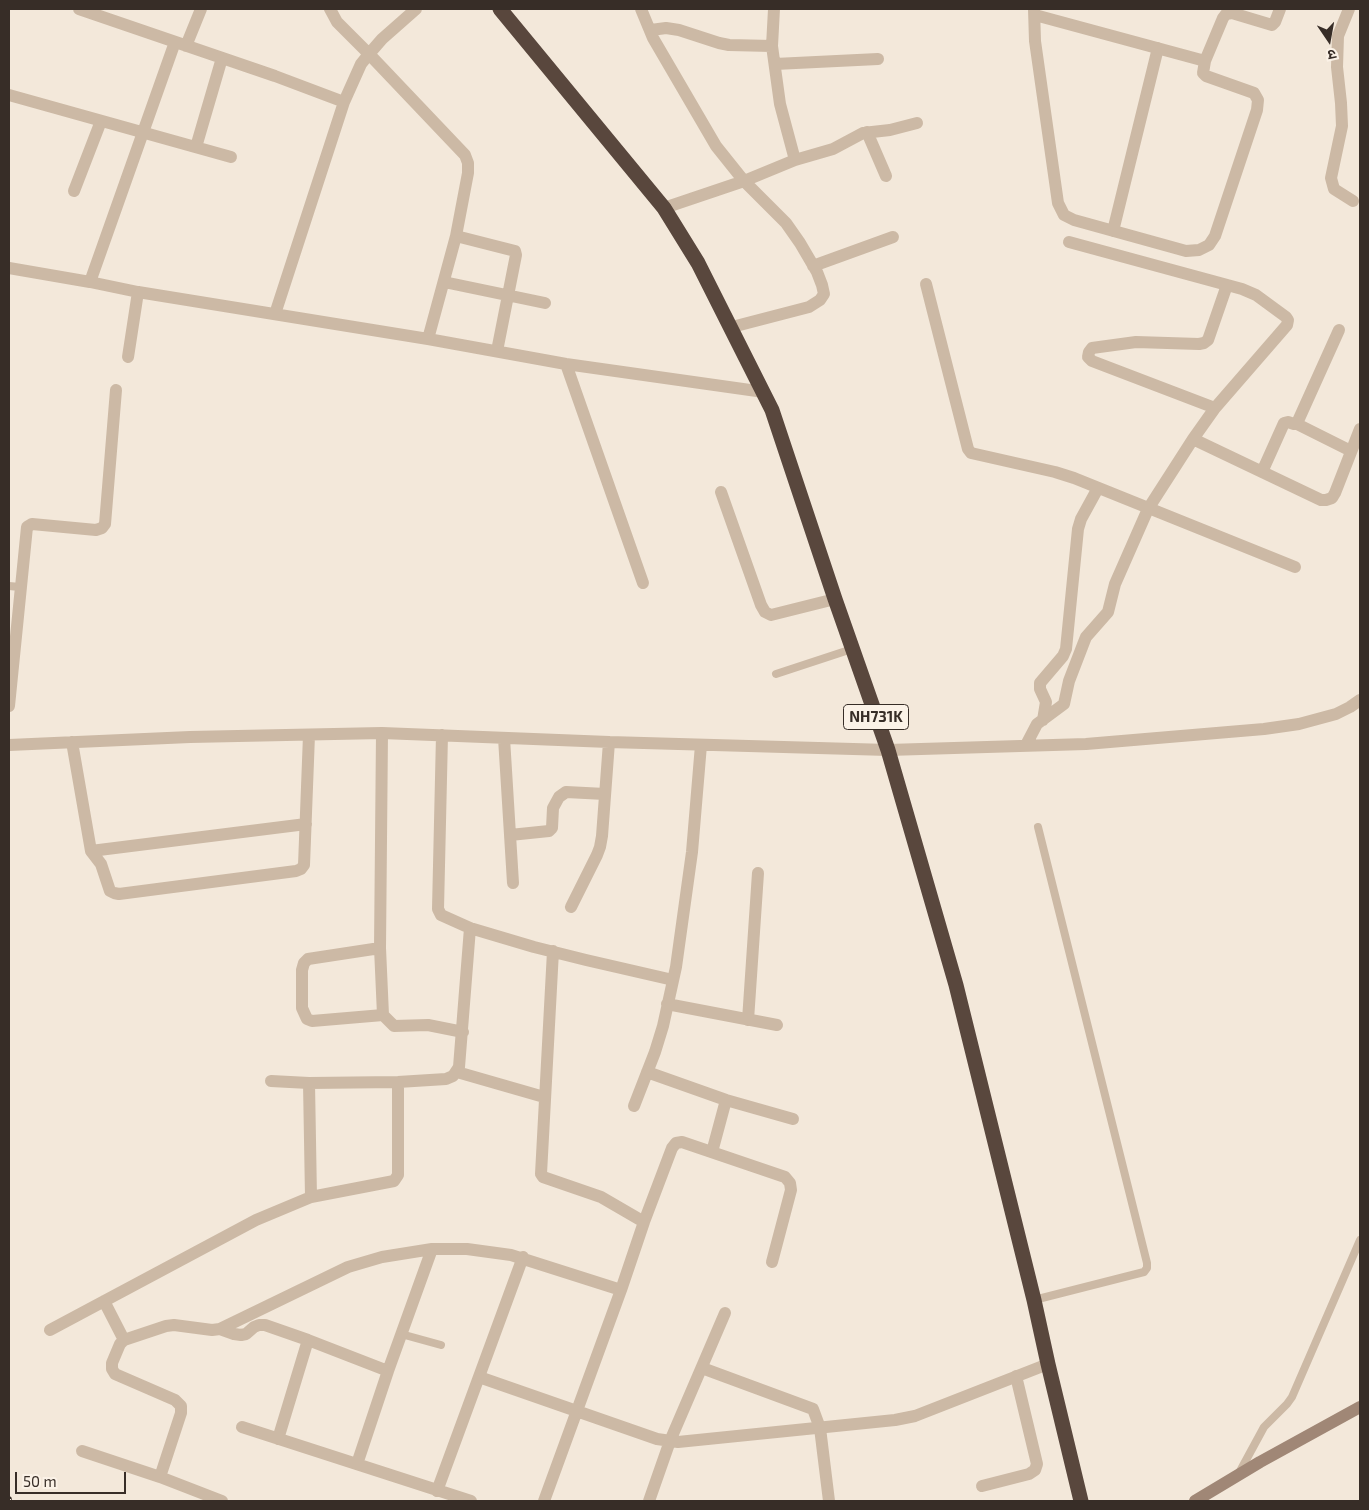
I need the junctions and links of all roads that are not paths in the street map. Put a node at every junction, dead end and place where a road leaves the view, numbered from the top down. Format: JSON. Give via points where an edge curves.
{"nodes":[{"id":1,"x":79,"y":9,"type":"edge"},
{"id":2,"x":201,"y":9,"type":"edge"},
{"id":3,"x":330,"y":9,"type":"edge"},
{"id":4,"x":416,"y":9,"type":"edge"},
{"id":5,"x":500,"y":9,"type":"edge"},
{"id":6,"x":641,"y":9,"type":"edge"},
{"id":7,"x":774,"y":9,"type":"edge"},
{"id":8,"x":1280,"y":9,"type":"edge"},
{"id":9,"x":1349,"y":9,"type":"edge"},
{"id":10,"x":1034,"y":12,"type":"edge"},
{"id":11,"x":651,"y":30,"type":"junction"},
{"id":12,"x":181,"y":44,"type":"junction"},
{"id":13,"x":772,"y":46,"type":"junction"},
{"id":14,"x":1158,"y":48,"type":"junction"},
{"id":15,"x":369,"y":54,"type":"junction"},
{"id":16,"x":222,"y":58,"type":"junction"},
{"id":17,"x":878,"y":59,"type":"dead end"},
{"id":18,"x":1205,"y":61,"type":"junction"},
{"id":19,"x":775,"y":64,"type":"junction"},
{"id":20,"x":9,"y":95,"type":"edge"},
{"id":21,"x":344,"y":102,"type":"junction"},
{"id":22,"x":102,"y":121,"type":"junction"},
{"id":23,"x":917,"y":122,"type":"dead end"},
{"id":24,"x":144,"y":132,"type":"junction"},
{"id":25,"x":867,"y":132,"type":"junction"},
{"id":26,"x":196,"y":147,"type":"junction"},
{"id":27,"x":231,"y":157,"type":"dead end"},
{"id":28,"x":795,"y":160,"type":"junction"},
{"id":29,"x":886,"y":176,"type":"dead end"},
{"id":30,"x":744,"y":181,"type":"junction"},
{"id":31,"x":74,"y":191,"type":"dead end"},
{"id":32,"x":1353,"y":201,"type":"dead end"},
{"id":33,"x":664,"y":208,"type":"junction"},
{"id":34,"x":1113,"y":231,"type":"junction"},
{"id":35,"x":456,"y":236,"type":"junction"},
{"id":36,"x":893,"y":237,"type":"dead end"},
{"id":37,"x":1069,"y":242,"type":"dead end"},
{"id":38,"x":813,"y":266,"type":"junction"},
{"id":39,"x":9,"y":268,"type":"edge"},
{"id":40,"x":90,"y":282,"type":"junction"},
{"id":41,"x":444,"y":282,"type":"junction"},
{"id":42,"x":926,"y":284,"type":"dead end"},
{"id":43,"x":1228,"y":285,"type":"junction"},
{"id":44,"x":138,"y":292,"type":"junction"},
{"id":45,"x":508,"y":295,"type":"junction"},
{"id":46,"x":545,"y":303,"type":"dead end"},
{"id":47,"x":275,"y":314,"type":"junction"},
{"id":48,"x":732,"y":327,"type":"junction"},
{"id":49,"x":1339,"y":330,"type":"dead end"},
{"id":50,"x":428,"y":339,"type":"junction"},
{"id":51,"x":497,"y":352,"type":"junction"},
{"id":52,"x":128,"y":357,"type":"dead end"},
{"id":53,"x":566,"y":364,"type":"junction"},
{"id":54,"x":116,"y":390,"type":"dead end"},
{"id":55,"x":764,"y":392,"type":"junction"},
{"id":56,"x":1215,"y":408,"type":"junction"},
{"id":57,"x":1297,"y":424,"type":"junction"},
{"id":58,"x":1360,"y":429,"type":"edge"},
{"id":59,"x":1193,"y":439,"type":"junction"},
{"id":60,"x":1351,"y":451,"type":"junction"},
{"id":61,"x":1262,"y":472,"type":"junction"},
{"id":62,"x":1098,"y":488,"type":"junction"},
{"id":63,"x":721,"y":492,"type":"dead end"},
{"id":64,"x":1148,"y":509,"type":"junction"},
{"id":65,"x":1295,"y":567,"type":"dead end"},
{"id":66,"x":644,"y":583,"type":"dead end"},
{"id":67,"x":14,"y":586,"type":"edge"},
{"id":68,"x":835,"y":599,"type":"junction"},
{"id":69,"x":852,"y":648,"type":"junction"},
{"id":70,"x":776,"y":674,"type":"dead end"},
{"id":71,"x":1360,"y":700,"type":"edge"},
{"id":72,"x":9,"y":706,"type":"edge"},
{"id":73,"x":1043,"y":720,"type":"junction"},
{"id":74,"x":382,"y":733,"type":"junction"},
{"id":75,"x":310,"y":735,"type":"junction"},
{"id":76,"x":442,"y":735,"type":"junction"},
{"id":77,"x":504,"y":738,"type":"junction"},
{"id":78,"x":72,"y":742,"type":"junction"},
{"id":79,"x":609,"y":742,"type":"junction"},
{"id":80,"x":9,"y":745,"type":"edge"},
{"id":81,"x":701,"y":745,"type":"junction"},
{"id":82,"x":1026,"y":745,"type":"junction"},
{"id":83,"x":888,"y":750,"type":"junction"},
{"id":84,"x":605,"y":794,"type":"junction"},
{"id":85,"x":306,"y":824,"type":"junction"},
{"id":86,"x":1038,"y":827,"type":"dead end"},
{"id":87,"x":510,"y":835,"type":"junction"},
{"id":88,"x":91,"y":851,"type":"junction"},
{"id":89,"x":758,"y":873,"type":"dead end"},
{"id":90,"x":514,"y":883,"type":"dead end"},
{"id":91,"x":571,"y":907,"type":"dead end"},
{"id":92,"x":470,"y":928,"type":"junction"},
{"id":93,"x":380,"y":948,"type":"junction"},
{"id":94,"x":553,"y":952,"type":"junction"},
{"id":95,"x":672,"y":980,"type":"junction"},
{"id":96,"x":667,"y":1004,"type":"junction"},
{"id":97,"x":382,"y":1015,"type":"junction"},
{"id":98,"x":748,"y":1020,"type":"junction"},
{"id":99,"x":777,"y":1025,"type":"dead end"},
{"id":100,"x":463,"y":1032,"type":"junction"},
{"id":101,"x":457,"y":1072,"type":"junction"},
{"id":102,"x":647,"y":1072,"type":"junction"},
{"id":103,"x":271,"y":1081,"type":"dead end"},
{"id":104,"x":398,"y":1082,"type":"junction"},
{"id":105,"x":309,"y":1083,"type":"junction"},
{"id":106,"x":544,"y":1097,"type":"junction"},
{"id":107,"x":726,"y":1100,"type":"junction"},
{"id":108,"x":634,"y":1106,"type":"dead end"},
{"id":109,"x":793,"y":1120,"type":"dead end"},
{"id":110,"x":712,"y":1152,"type":"junction"},
{"id":111,"x":311,"y":1197,"type":"junction"},
{"id":112,"x":644,"y":1222,"type":"junction"},
{"id":113,"x":1360,"y":1240,"type":"edge"},
{"id":114,"x":432,"y":1249,"type":"junction"},
{"id":115,"x":523,"y":1257,"type":"junction"},
{"id":116,"x":772,"y":1262,"type":"dead end"},
{"id":117,"x":621,"y":1290,"type":"junction"},
{"id":118,"x":1034,"y":1300,"type":"junction"},
{"id":119,"x":104,"y":1302,"type":"junction"},
{"id":120,"x":725,"y":1313,"type":"dead end"},
{"id":121,"x":220,"y":1329,"type":"junction"},
{"id":122,"x":50,"y":1330,"type":"dead end"},
{"id":123,"x":401,"y":1334,"type":"junction"},
{"id":124,"x":124,"y":1340,"type":"junction"},
{"id":125,"x":308,"y":1340,"type":"junction"},
{"id":126,"x":441,"y":1345,"type":"dead end"},
{"id":127,"x":1048,"y":1364,"type":"junction"},
{"id":128,"x":702,"y":1368,"type":"junction"},
{"id":129,"x":388,"y":1371,"type":"junction"},
{"id":130,"x":1016,"y":1376,"type":"junction"},
{"id":131,"x":479,"y":1378,"type":"junction"},
{"id":132,"x":1360,"y":1408,"type":"edge"},
{"id":133,"x":577,"y":1412,"type":"junction"},
{"id":134,"x":242,"y":1427,"type":"dead end"},
{"id":135,"x":820,"y":1428,"type":"junction"},
{"id":136,"x":278,"y":1439,"type":"junction"},
{"id":137,"x":670,"y":1441,"type":"junction"},
{"id":138,"x":82,"y":1451,"type":"dead end"},
{"id":139,"x":357,"y":1464,"type":"junction"},
{"id":140,"x":1237,"y":1476,"type":"junction"},
{"id":141,"x":160,"y":1477,"type":"junction"},
{"id":142,"x":982,"y":1486,"type":"dead end"},
{"id":143,"x":437,"y":1491,"type":"junction"},
{"id":144,"x":222,"y":1501,"type":"edge"},
{"id":145,"x":471,"y":1501,"type":"edge"},
{"id":146,"x":544,"y":1501,"type":"edge"},
{"id":147,"x":648,"y":1501,"type":"edge"},
{"id":148,"x":829,"y":1501,"type":"edge"},
{"id":149,"x":1081,"y":1501,"type":"edge"},
{"id":150,"x":1195,"y":1501,"type":"edge"}],
"edges":[{"from":1,"to":12,"type":"street"},
{"from":2,"to":12,"type":"street"},
{"from":3,"to":15,"type":"street","via":[[337,22]]},
{"from":4,"to":15,"type":"street"},
{"from":5,"to":33,"type":"highway","number":"NH731K"},
{"from":6,"to":11,"type":"street"},
{"from":7,"to":13,"type":"street"},
{"from":8,"to":18,"type":"street","via":[[1272,25],[1226,14]]},
{"from":9,"to":32,"type":"street","via":[[1338,36],[1342,126],[1331,178],[1334,189]]},
{"from":10,"to":14,"type":"street"},
{"from":10,"to":34,"type":"street","via":[[1058,203],[1064,215]]},
{"from":11,"to":13,"type":"street","via":[[674,29],[728,45]]},
{"from":11,"to":30,"type":"street","via":[[704,125]]},
{"from":12,"to":16,"type":"street"},
{"from":12,"to":24,"type":"street"},
{"from":13,"to":19,"type":"street"},
{"from":14,"to":18,"type":"street"},
{"from":14,"to":34,"type":"street"},
{"from":15,"to":21,"type":"street"},
{"from":15,"to":35,"type":"street","via":[[465,155],[468,173]]},
{"from":16,"to":21,"type":"street"},
{"from":16,"to":26,"type":"street"},
{"from":17,"to":19,"type":"street"},
{"from":18,"to":34,"type":"street","via":[[1203,73],[1206,76],[1254,93],[1258,100],[1215,236],[1204,248],[1186,251]]},
{"from":19,"to":28,"type":"street","via":[[780,104]]},
{"from":20,"to":22,"type":"street"},
{"from":21,"to":47,"type":"street"},
{"from":22,"to":24,"type":"street"},
{"from":22,"to":31,"type":"street"},
{"from":23,"to":25,"type":"street","via":[[890,130]]},
{"from":24,"to":26,"type":"street"},
{"from":24,"to":40,"type":"street"},
{"from":25,"to":28,"type":"street","via":[[833,149]]},
{"from":25,"to":29,"type":"street"},
{"from":26,"to":27,"type":"street"},
{"from":28,"to":30,"type":"street"},
{"from":30,"to":33,"type":"street"},
{"from":30,"to":38,"type":"street","via":[[786,222]]},
{"from":33,"to":48,"type":"highway","number":"NH731K"},
{"from":35,"to":41,"type":"street"},
{"from":35,"to":45,"type":"street","via":[[515,251]]},
{"from":36,"to":38,"type":"street"},
{"from":37,"to":43,"type":"street"},
{"from":38,"to":48,"type":"street","via":[[824,294],[820,300],[809,307]]},
{"from":39,"to":40,"type":"street"},
{"from":40,"to":44,"type":"street"},
{"from":41,"to":45,"type":"street"},
{"from":41,"to":50,"type":"street"},
{"from":42,"to":62,"type":"street","via":[[968,449],[1055,472]]},
{"from":43,"to":56,"type":"street","via":[[1250,292],[1288,320]]},
{"from":43,"to":56,"type":"street","via":[[1208,340],[1199,344],[1136,342],[1092,348],[1088,357]]},
{"from":44,"to":47,"type":"street"},
{"from":44,"to":52,"type":"street"},
{"from":45,"to":46,"type":"street"},
{"from":45,"to":51,"type":"street"},
{"from":47,"to":50,"type":"street"},
{"from":48,"to":55,"type":"highway","number":"NH731K"},
{"from":49,"to":57,"type":"street"},
{"from":50,"to":51,"type":"street"},
{"from":51,"to":53,"type":"street"},
{"from":53,"to":55,"type":"street"},
{"from":53,"to":66,"type":"street"},
{"from":54,"to":67,"type":"street","via":[[106,524],[96,530],[32,524],[27,527]]},
{"from":55,"to":68,"type":"highway","number":"NH731K"},
{"from":56,"to":59,"type":"street"},
{"from":57,"to":60,"type":"street"},
{"from":57,"to":61,"type":"street","via":[[1284,423]]},
{"from":58,"to":60,"type":"street"},
{"from":59,"to":61,"type":"street"},
{"from":59,"to":64,"type":"street"},
{"from":60,"to":61,"type":"street","via":[[1335,493],[1326,500]]},
{"from":62,"to":64,"type":"street"},
{"from":62,"to":73,"type":"street","via":[[1078,529],[1066,649],[1040,683],[1046,702]]},
{"from":63,"to":68,"type":"street","via":[[765,612],[771,615]]},
{"from":64,"to":65,"type":"street"},
{"from":64,"to":73,"type":"street","via":[[1115,584],[1108,612],[1086,637],[1068,680],[1064,704]]},
{"from":67,"to":72,"type":"street"},
{"from":68,"to":69,"type":"highway","number":"NH731K"},
{"from":69,"to":70,"type":"lane"},
{"from":69,"to":83,"type":"highway","number":"NH731K"},
{"from":71,"to":82,"type":"street","via":[[1350,708],[1321,719],[1264,729],[1102,743]]},
{"from":73,"to":82,"type":"street","via":[[1034,728]]},
{"from":74,"to":75,"type":"street"},
{"from":74,"to":76,"type":"street"},
{"from":74,"to":93,"type":"street"},
{"from":75,"to":78,"type":"street"},
{"from":75,"to":85,"type":"street"},
{"from":76,"to":77,"type":"street"},
{"from":76,"to":92,"type":"street","via":[[438,909],[445,918]]},
{"from":77,"to":79,"type":"street"},
{"from":77,"to":87,"type":"street"},
{"from":78,"to":80,"type":"street"},
{"from":78,"to":88,"type":"street"},
{"from":79,"to":81,"type":"street"},
{"from":79,"to":84,"type":"street"},
{"from":81,"to":83,"type":"street"},
{"from":81,"to":95,"type":"street","via":[[692,860]]},
{"from":82,"to":83,"type":"street"},
{"from":83,"to":118,"type":"highway","number":"NH731K","via":[[956,985]]},
{"from":84,"to":87,"type":"street","via":[[566,792],[558,796],[549,831]]},
{"from":84,"to":91,"type":"street","via":[[598,855]]},
{"from":85,"to":88,"type":"street"},
{"from":85,"to":88,"type":"street","via":[[304,865],[296,871],[120,894],[110,890],[103,867]]},
{"from":86,"to":118,"type":"lane","via":[[1147,1268],[1144,1272]]},
{"from":87,"to":90,"type":"street"},
{"from":89,"to":98,"type":"street"},
{"from":92,"to":94,"type":"street"},
{"from":92,"to":100,"type":"street"},
{"from":93,"to":97,"type":"street"},
{"from":93,"to":97,"type":"street","via":[[308,959],[302,970],[302,1008],[307,1019],[312,1021]]},
{"from":94,"to":95,"type":"street"},
{"from":94,"to":106,"type":"street"},
{"from":95,"to":96,"type":"street"},
{"from":96,"to":98,"type":"street"},
{"from":96,"to":102,"type":"street"},
{"from":97,"to":100,"type":"street","via":[[394,1026],[428,1025]]},
{"from":98,"to":99,"type":"street"},
{"from":100,"to":101,"type":"street"},
{"from":101,"to":104,"type":"street","via":[[446,1079]]},
{"from":101,"to":106,"type":"street"},
{"from":102,"to":107,"type":"street"},
{"from":102,"to":108,"type":"street"},
{"from":103,"to":105,"type":"street"},
{"from":104,"to":105,"type":"street"},
{"from":104,"to":111,"type":"street","via":[[398,1175],[394,1181]]},
{"from":105,"to":111,"type":"street"},
{"from":106,"to":112,"type":"street","via":[[541,1174],[602,1197]]},
{"from":107,"to":109,"type":"street"},
{"from":107,"to":110,"type":"street"},
{"from":110,"to":112,"type":"street","via":[[676,1143]]},
{"from":110,"to":116,"type":"street","via":[[785,1177],[790,1183],[791,1190]]},
{"from":111,"to":119,"type":"street","via":[[239,1228]]},
{"from":112,"to":117,"type":"street"},
{"from":113,"to":140,"type":"lane","via":[[1292,1397],[1264,1427]]},
{"from":114,"to":115,"type":"street","via":[[467,1248]]},
{"from":114,"to":121,"type":"street","via":[[382,1257],[348,1268]]},
{"from":114,"to":123,"type":"street"},
{"from":115,"to":117,"type":"street"},
{"from":115,"to":131,"type":"street"},
{"from":117,"to":133,"type":"street"},
{"from":118,"to":127,"type":"highway","number":"NH731K"},
{"from":119,"to":122,"type":"street"},
{"from":119,"to":124,"type":"street"},
{"from":120,"to":128,"type":"street"},
{"from":121,"to":124,"type":"street","via":[[174,1325]]},
{"from":121,"to":125,"type":"street","via":[[241,1335],[265,1325]]},
{"from":123,"to":126,"type":"lane"},
{"from":123,"to":129,"type":"street"},
{"from":124,"to":141,"type":"street","via":[[112,1363],[115,1374],[175,1400],[181,1406]]},
{"from":125,"to":129,"type":"street"},
{"from":125,"to":136,"type":"street"},
{"from":127,"to":130,"type":"street"},
{"from":127,"to":149,"type":"highway","number":"NH731K"},
{"from":128,"to":135,"type":"street","via":[[809,1407],[816,1413]]},
{"from":128,"to":137,"type":"street"},
{"from":129,"to":139,"type":"street"},
{"from":130,"to":135,"type":"street","via":[[915,1416]]},
{"from":130,"to":142,"type":"street","via":[[1037,1464],[1029,1474]]},
{"from":131,"to":133,"type":"street"},
{"from":131,"to":143,"type":"street"},
{"from":132,"to":140,"type":"street"},
{"from":133,"to":137,"type":"street","via":[[658,1440]]},
{"from":133,"to":146,"type":"street"},
{"from":134,"to":136,"type":"street"},
{"from":135,"to":137,"type":"street"},
{"from":135,"to":148,"type":"street"},
{"from":136,"to":139,"type":"street"},
{"from":137,"to":147,"type":"street"},
{"from":138,"to":141,"type":"street"},
{"from":139,"to":143,"type":"street"},
{"from":140,"to":150,"type":"street"},
{"from":141,"to":144,"type":"street"},
{"from":143,"to":145,"type":"street"}]}
